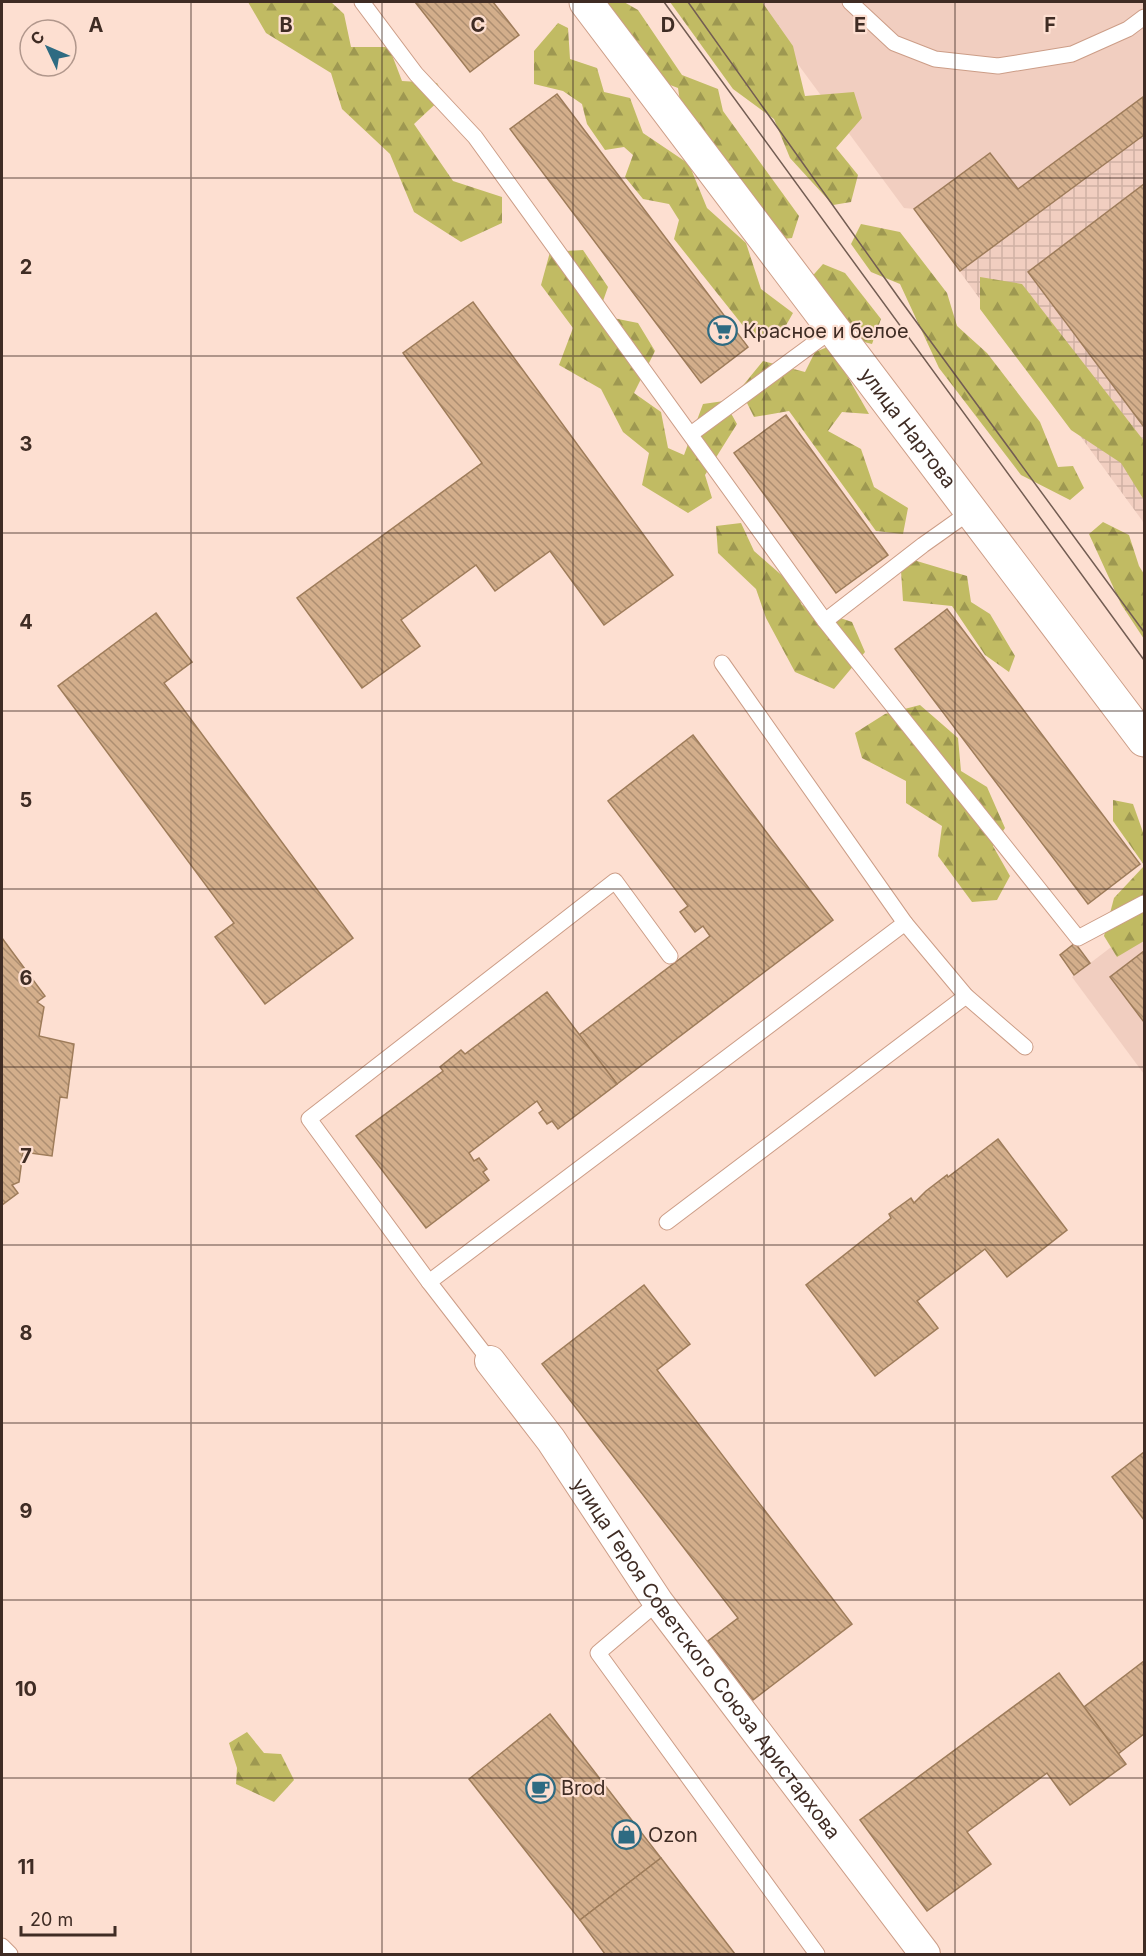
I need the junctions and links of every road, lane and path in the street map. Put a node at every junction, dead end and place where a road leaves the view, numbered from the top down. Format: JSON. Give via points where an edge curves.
{"nodes":[{"id":1,"x":362,"y":2,"type":"edge"},
{"id":2,"x":586,"y":2,"type":"edge"},
{"id":3,"x":850,"y":2,"type":"edge"},
{"id":4,"x":1144,"y":17,"type":"edge"},
{"id":5,"x":832,"y":330,"type":"junction"},
{"id":6,"x":691,"y":434,"type":"junction"},
{"id":7,"x":972,"y":512,"type":"junction"},
{"id":8,"x":825,"y":621,"type":"junction"},
{"id":9,"x":722,"y":663,"type":"dead end"},
{"id":10,"x":1144,"y":740,"type":"edge"},
{"id":11,"x":1144,"y":903,"type":"edge"},
{"id":12,"x":905,"y":923,"type":"junction"},
{"id":13,"x":670,"y":956,"type":"dead end"},
{"id":14,"x":966,"y":996,"type":"junction"},
{"id":15,"x":1025,"y":1047,"type":"dead end"},
{"id":16,"x":667,"y":1222,"type":"dead end"},
{"id":17,"x":429,"y":1282,"type":"junction"},
{"id":18,"x":490,"y":1361,"type":"joint"},
{"id":19,"x":658,"y":1602,"type":"junction"},
{"id":20,"x":2,"y":1946,"type":"edge"},
{"id":21,"x":10,"y":1954,"type":"edge"},
{"id":22,"x":817,"y":1954,"type":"edge"},
{"id":23,"x":925,"y":1954,"type":"edge"}],
"edges":[{"from":1,"to":6,"type":"lane","via":[[416,74],[475,137]]},
{"from":2,"to":5,"type":"street","name":"улица Нартова"},
{"from":3,"to":4,"type":"lane","via":[[894,43],[935,58],[998,66],[1072,54],[1128,29]]},
{"from":5,"to":6,"type":"lane"},
{"from":5,"to":7,"type":"street","name":"улица Нартова"},
{"from":6,"to":8,"type":"lane"},
{"from":7,"to":8,"type":"lane"},
{"from":7,"to":10,"type":"street","name":"улица Нартова"},
{"from":8,"to":11,"type":"lane","via":[[1078,938]]},
{"from":9,"to":12,"type":"lane"},
{"from":12,"to":14,"type":"lane"},
{"from":12,"to":17,"type":"lane"},
{"from":13,"to":17,"type":"lane","via":[[615,881],[309,1119]]},
{"from":14,"to":15,"type":"lane"},
{"from":14,"to":16,"type":"lane"},
{"from":17,"to":18,"type":"lane"},
{"from":18,"to":19,"type":"street","name":"улица Героя Советского Союза Аристархова","via":[[551,1440]]},
{"from":19,"to":22,"type":"lane","via":[[598,1653]]},
{"from":19,"to":23,"type":"street","name":"улица Героя Советского Союза Аристархова"},
{"from":20,"to":21,"type":"lane"}]}
